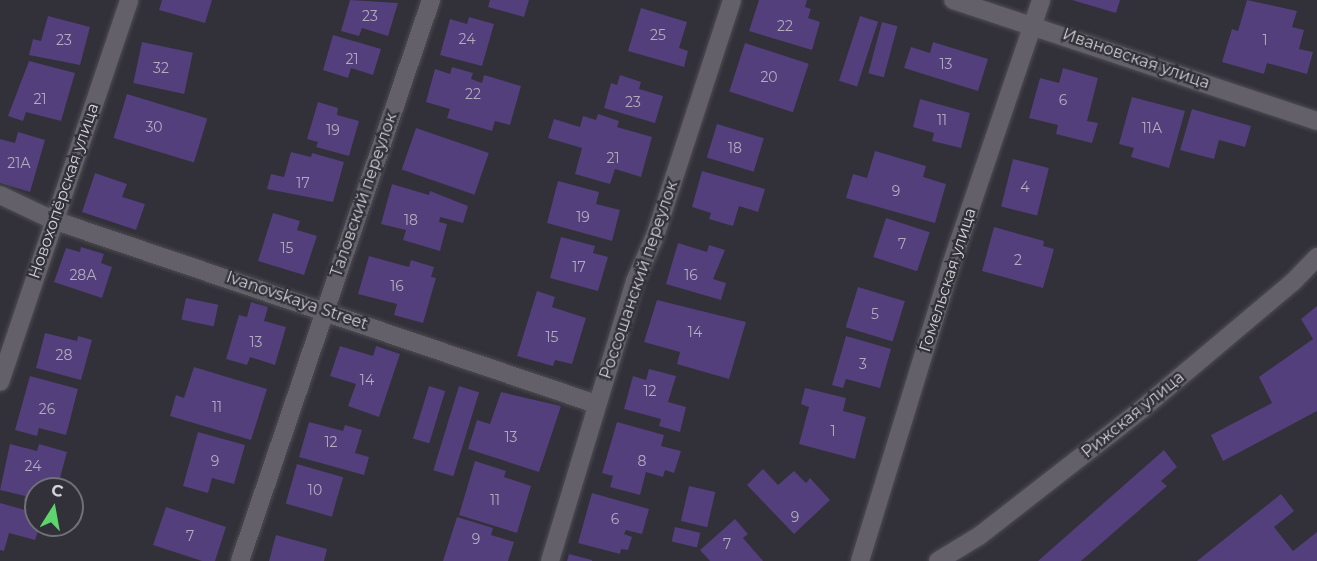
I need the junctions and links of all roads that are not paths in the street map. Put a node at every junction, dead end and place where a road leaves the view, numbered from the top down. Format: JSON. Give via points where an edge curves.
{"nodes":[{"id":1,"x":129,"y":0,"type":"edge"},
{"id":2,"x":431,"y":0,"type":"edge"},
{"id":3,"x":732,"y":0,"type":"edge"},
{"id":4,"x":953,"y":0,"type":"edge"},
{"id":5,"x":1041,"y":0,"type":"edge"},
{"id":6,"x":1034,"y":24,"type":"junction"},
{"id":7,"x":1317,"y":120,"type":"edge"},
{"id":8,"x":0,"y":195,"type":"edge"},
{"id":9,"x":53,"y":220,"type":"junction"},
{"id":10,"x":1317,"y":257,"type":"edge"},
{"id":11,"x":325,"y":310,"type":"junction"},
{"id":12,"x":0,"y":382,"type":"edge"},
{"id":13,"x":596,"y":404,"type":"junction"},
{"id":14,"x":240,"y":561,"type":"edge"},
{"id":15,"x":550,"y":561,"type":"edge"},
{"id":16,"x":860,"y":561,"type":"edge"},
{"id":17,"x":938,"y":561,"type":"edge"}],
"edges":[{"from":1,"to":9,"type":"street","name":"Новохопёрская улица"},
{"from":2,"to":11,"type":"street","name":"Таловский переулок"},
{"from":3,"to":13,"type":"street","name":"Россошанский переулок"},
{"from":4,"to":6,"type":"street","name":"Ивановская улица"},
{"from":5,"to":6,"type":"street","name":"Гомельская улица"},
{"from":6,"to":7,"type":"street","name":"Ивановская улица"},
{"from":6,"to":16,"type":"street","name":"Гомельская улица","via":[[951,265]]},
{"from":8,"to":9,"type":"street","name":"Ivanovskaya Street"},
{"from":9,"to":11,"type":"street","name":"Ivanovskaya Street"},
{"from":9,"to":12,"type":"street","name":"Новохопёрская улица"},
{"from":10,"to":17,"type":"street","name":"Рижская улица","via":[[1293,282],[1142,409],[980,536]]},
{"from":11,"to":13,"type":"street","name":"Ivanovskaya Street"},
{"from":11,"to":14,"type":"street","name":"Таловский переулок"},
{"from":13,"to":15,"type":"street","name":"Россошанский переулок"}]}
